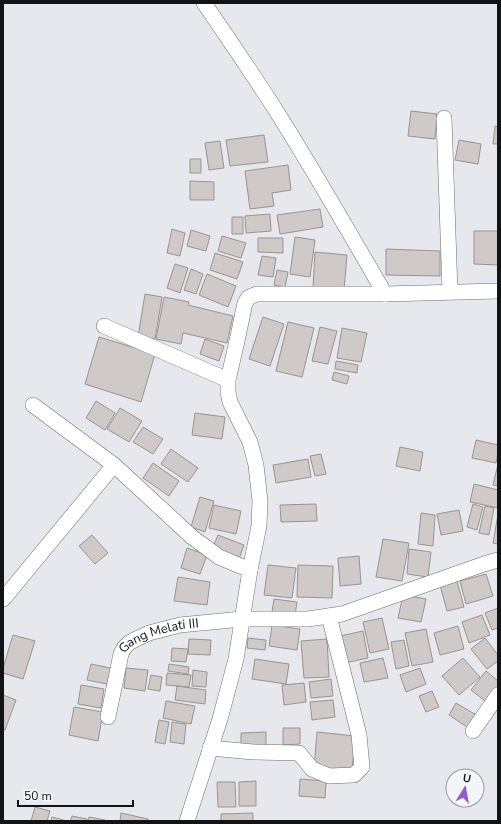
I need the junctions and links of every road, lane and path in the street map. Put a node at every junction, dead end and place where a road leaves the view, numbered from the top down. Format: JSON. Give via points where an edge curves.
{"nodes":[{"id":1,"x":204,"y":3,"type":"edge"},
{"id":2,"x":444,"y":118,"type":"dead end"},
{"id":3,"x":498,"y":291,"type":"edge"},
{"id":4,"x":450,"y":292,"type":"junction"},
{"id":5,"x":385,"y":294,"type":"junction"},
{"id":6,"x":104,"y":326,"type":"dead end"},
{"id":7,"x":228,"y":380,"type":"junction"},
{"id":8,"x":33,"y":404,"type":"dead end"},
{"id":9,"x":114,"y":465,"type":"junction"},
{"id":10,"x":498,"y":560,"type":"edge"},
{"id":11,"x":250,"y":570,"type":"junction"},
{"id":12,"x":3,"y":599,"type":"edge"},
{"id":13,"x":329,"y":616,"type":"junction"},
{"id":14,"x":242,"y":619,"type":"junction"},
{"id":15,"x":498,"y":695,"type":"edge"},
{"id":16,"x":108,"y":717,"type":"dead end"},
{"id":17,"x":473,"y":731,"type":"dead end"},
{"id":18,"x":210,"y":748,"type":"junction"},
{"id":19,"x":186,"y":821,"type":"edge"}],
"edges":[{"from":1,"to":5,"type":"street","via":[[275,109]]},
{"from":2,"to":4,"type":"street"},
{"from":3,"to":4,"type":"street"},
{"from":4,"to":5,"type":"street"},
{"from":5,"to":7,"type":"street","via":[[257,294],[249,298],[245,303]]},
{"from":6,"to":7,"type":"street"},
{"from":7,"to":11,"type":"street","via":[[230,402],[250,442],[256,465],[260,501],[259,526]]},
{"from":8,"to":9,"type":"street"},
{"from":9,"to":11,"type":"street","via":[[192,537],[219,557]]},
{"from":9,"to":12,"type":"street"},
{"from":10,"to":13,"type":"street","name":"Gang Melati III","via":[[342,614]]},
{"from":11,"to":14,"type":"street"},
{"from":13,"to":14,"type":"street","name":"Gang Melati III","via":[[308,619]]},
{"from":13,"to":18,"type":"street","via":[[359,735],[362,767],[354,775],[329,776],[312,769],[299,753]]},
{"from":14,"to":16,"type":"street","name":"Gang Melati III","via":[[180,625],[129,643],[121,654]]},
{"from":14,"to":18,"type":"street","via":[[236,659]]},
{"from":15,"to":17,"type":"street"},
{"from":18,"to":19,"type":"street"}]}
